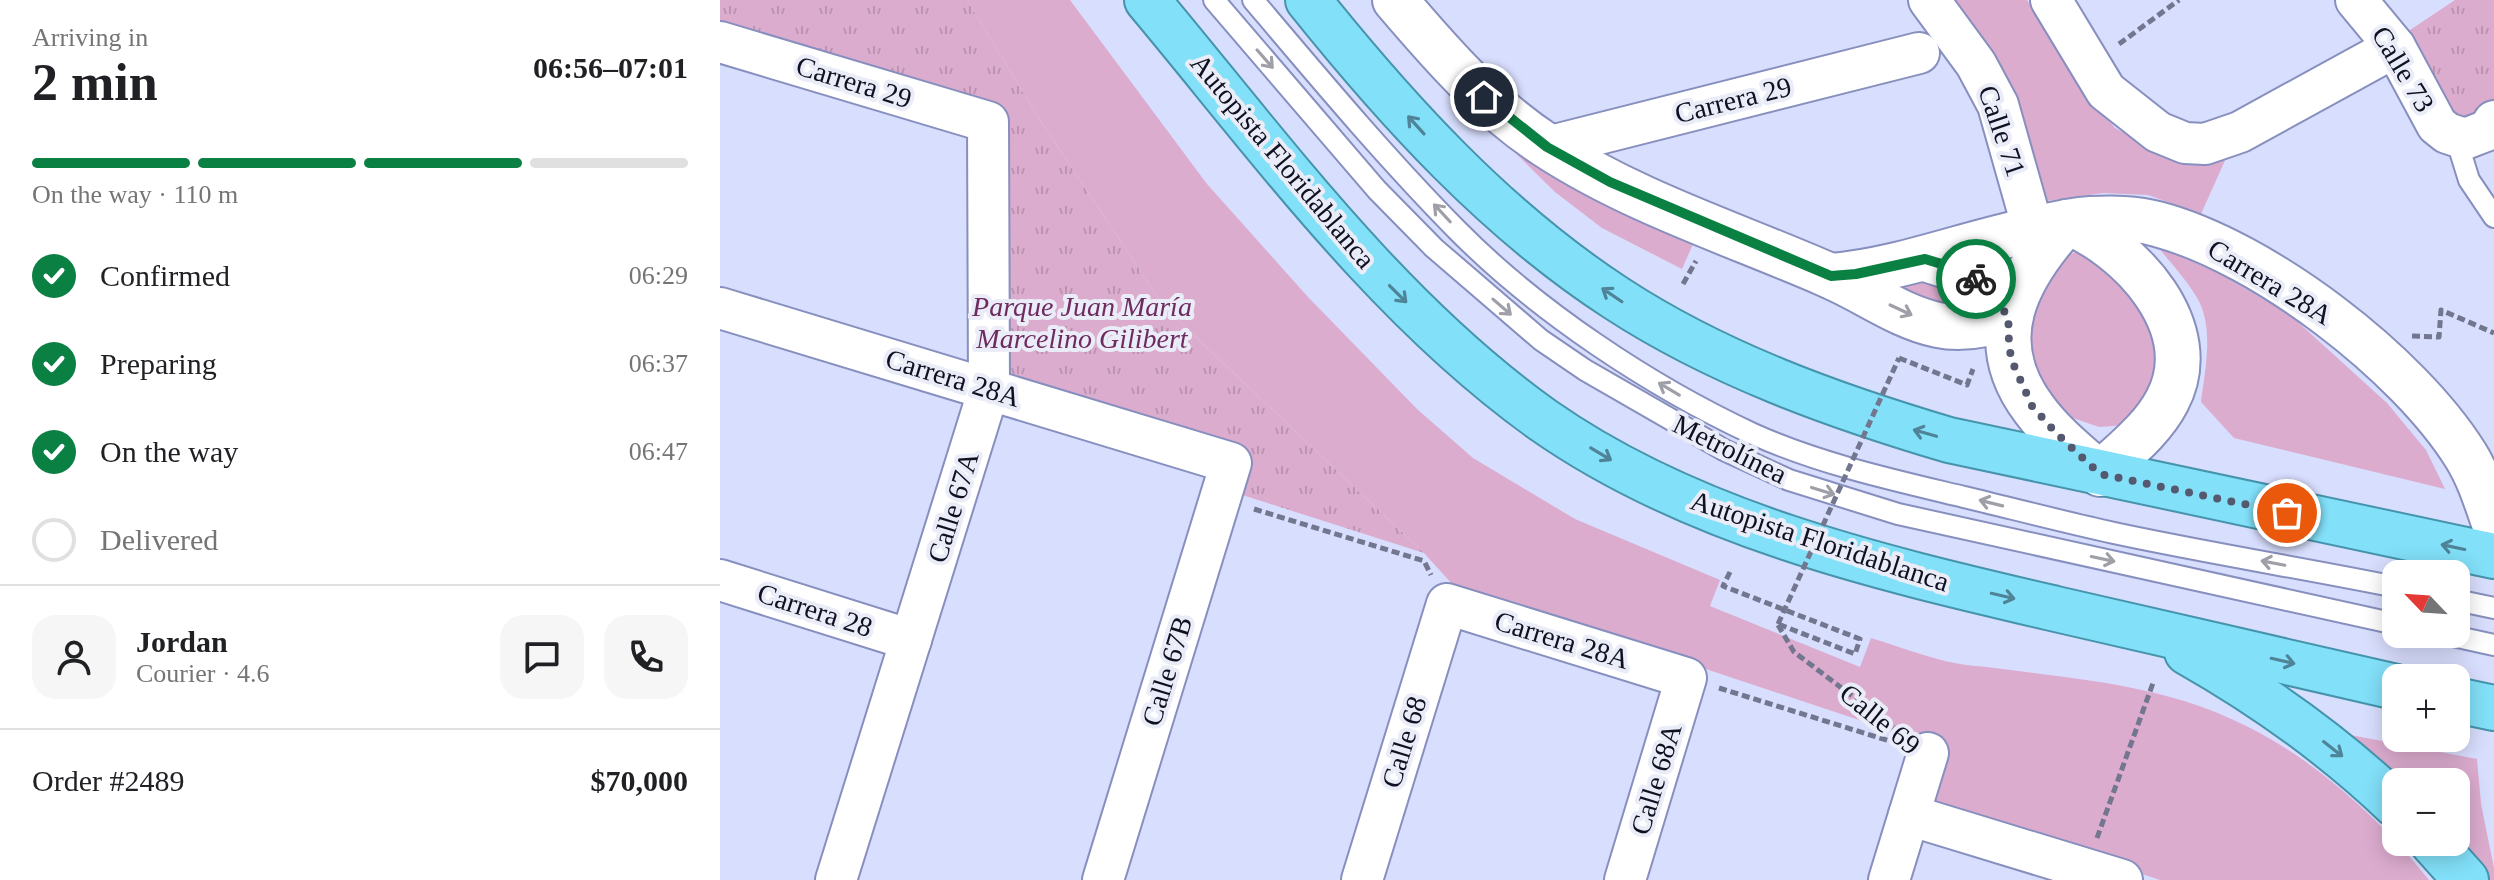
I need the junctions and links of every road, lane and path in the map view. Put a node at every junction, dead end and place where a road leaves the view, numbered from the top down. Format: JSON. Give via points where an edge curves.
{"nodes":[{"id":1,"x":1147,"y":0,"type":"edge"},
{"id":2,"x":1214,"y":0,"type":"edge"},
{"id":3,"x":1253,"y":0,"type":"edge"},
{"id":4,"x":1308,"y":0,"type":"edge"},
{"id":5,"x":1395,"y":0,"type":"edge"},
{"id":6,"x":1929,"y":0,"type":"edge"},
{"id":7,"x":2051,"y":0,"type":"edge"},
{"id":8,"x":2179,"y":0,"type":"edge"},
{"id":9,"x":2356,"y":0,"type":"edge"},
{"id":10,"x":720,"y":42,"type":"edge"},
{"id":11,"x":2395,"y":47,"type":"junction"},
{"id":12,"x":1919,"y":53,"type":"dead end"},
{"id":13,"x":2089,"y":66,"type":"junction"},
{"id":14,"x":988,"y":122,"type":"joint"},
{"id":15,"x":2483,"y":131,"type":"edge"},
{"id":16,"x":1547,"y":147,"type":"junction"},
{"id":17,"x":2494,"y":217,"type":"edge"},
{"id":18,"x":2050,"y":226,"type":"junction"},
{"id":19,"x":1698,"y":258,"type":"dead end"},
{"id":20,"x":1925,"y":259,"type":"junction"},
{"id":21,"x":1831,"y":276,"type":"junction"},
{"id":22,"x":1683,"y":284,"type":"dead end"},
{"id":23,"x":720,"y":308,"type":"edge"},
{"id":24,"x":2009,"y":317,"type":"junction"},
{"id":25,"x":2494,"y":333,"type":"edge"},
{"id":26,"x":1899,"y":358,"type":"dead end"},
{"id":27,"x":2385,"y":361,"type":"junction"},
{"id":28,"x":989,"y":389,"type":"junction"},
{"id":29,"x":2100,"y":474,"type":"junction"},
{"id":30,"x":1225,"y":481,"type":"junction"},
{"id":31,"x":2494,"y":523,"type":"edge"},
{"id":32,"x":2494,"y":556,"type":"edge"},
{"id":33,"x":1730,"y":572,"type":"dead end"},
{"id":34,"x":720,"y":580,"type":"edge"},
{"id":35,"x":2382,"y":584,"type":"edge"},
{"id":36,"x":2470,"y":603,"type":"edge"},
{"id":37,"x":1447,"y":604,"type":"junction"},
{"id":38,"x":2494,"y":608,"type":"edge"},
{"id":39,"x":2382,"y":621,"type":"edge"},
{"id":40,"x":1778,"y":624,"type":"junction"},
{"id":41,"x":2150,"y":631,"type":"junction"},
{"id":42,"x":911,"y":640,"type":"junction"},
{"id":43,"x":2470,"y":640,"type":"edge"},
{"id":44,"x":2494,"y":645,"type":"edge"},
{"id":45,"x":1686,"y":678,"type":"junction"},
{"id":46,"x":2153,"y":683,"type":"dead end"},
{"id":47,"x":2382,"y":684,"type":"edge"},
{"id":48,"x":2470,"y":703,"type":"edge"},
{"id":49,"x":2494,"y":708,"type":"edge"},
{"id":50,"x":1928,"y":753,"type":"junction"},
{"id":51,"x":2382,"y":792,"type":"edge"},
{"id":52,"x":1909,"y":815,"type":"junction"},
{"id":53,"x":2445,"y":856,"type":"edge"},
{"id":54,"x":2104,"y":874,"type":"edge"},
{"id":55,"x":836,"y":880,"type":"edge"},
{"id":56,"x":1103,"y":880,"type":"edge"},
{"id":57,"x":1362,"y":880,"type":"edge"},
{"id":58,"x":1625,"y":880,"type":"edge"},
{"id":59,"x":1889,"y":880,"type":"edge"},
{"id":60,"x":2466,"y":880,"type":"edge"}],
"edges":[{"from":1,"to":41,"type":"highway","name":"Autopista Floridablanca","one_way":true,"via":[[1377,273],[1485,375],[1545,421],[1609,460],[1730,516],[1881,566]]},
{"from":2,"to":39,"type":"lane","name":"Metrolínea","one_way":true,"via":[[1377,190],[1434,248],[1541,340],[1724,450],[1789,480],[1898,514]]},
{"from":35,"to":3,"type":"lane","name":"Metrolínea","one_way":true,"via":[[2113,533],[1894,480],[1766,439],[1693,402],[1601,348],[1459,232]]},
{"from":29,"to":4,"type":"highway","one_way":true,"via":[[1886,422],[1737,363],[1629,306],[1568,264],[1464,175]]},
{"from":5,"to":16,"type":"street","via":[[1464,78]]},
{"from":6,"to":18,"type":"street","name":"Calle 71","via":[[1976,64],[1998,105]]},
{"from":7,"to":13,"type":"street"},
{"from":8,"to":13,"type":"path"},
{"from":9,"to":11,"type":"street","name":"Calle 73"},
{"from":10,"to":14,"type":"street","name":"Carrera 29"},
{"from":11,"to":13,"type":"street","via":[[2240,132],[2205,144],[2158,132],[2106,91]]},
{"from":11,"to":15,"type":"street","name":"Calle 73","via":[[2437,125]]},
{"from":12,"to":16,"type":"street","name":"Carrera 29"},
{"from":14,"to":28,"type":"street","name":"Calle 67A"},
{"from":15,"to":17,"type":"lane","via":[[2469,180]]},
{"from":16,"to":21,"type":"street","via":[[1625,189]]},
{"from":18,"to":20,"type":"street","name":"Carrera 28A"},
{"from":18,"to":24,"type":"street","via":[[2018,287]]},
{"from":18,"to":27,"type":"street","name":"Carrera 28A","via":[[2124,219],[2191,235],[2286,287]]},
{"from":18,"to":29,"type":"street","via":[[2083,228],[2146,278],[2175,342],[2175,377],[2168,399]]},
{"from":19,"to":22,"type":"path"},
{"from":20,"to":21,"type":"street","name":"Carrera 28A"},
{"from":20,"to":24,"type":"street","via":[[1975,278]]},
{"from":21,"to":24,"type":"street","one_way":true,"via":[[1938,325],[1960,327]]},
{"from":23,"to":28,"type":"street","name":"Carrera 28A"},
{"from":24,"to":29,"type":"street","via":[[2011,359],[2032,406]]},
{"from":25,"to":27,"type":"path","via":[[2441,310],[2439,337],[2414,334]]},
{"from":26,"to":40,"type":"path","bridge":true},
{"from":27,"to":31,"type":"street","name":"Carrera 28A","via":[[2439,418],[2466,457]]},
{"from":28,"to":30,"type":"street","name":"Carrera 28A"},
{"from":28,"to":42,"type":"street","name":"Calle 67A"},
{"from":32,"to":29,"type":"highway","one_way":true},
{"from":30,"to":37,"type":"path","via":[[1424,561]]},
{"from":30,"to":56,"type":"street","name":"Calle 67B"},
{"from":33,"to":40,"type":"path","via":[[1723,586],[1860,639],[1855,654]]},
{"from":34,"to":42,"type":"street","name":"Carrera 28"},
{"from":36,"to":38,"type":"lane"},
{"from":37,"to":45,"type":"street","name":"Carrera 28A"},
{"from":37,"to":57,"type":"street","name":"Calle 68"},
{"from":40,"to":50,"type":"path","name":"Calle 69","via":[[1794,652]]},
{"from":41,"to":47,"type":"highway","name":"Autopista Floridablanca","one_way":true},
{"from":41,"to":51,"type":"highway","one_way":true,"via":[[2286,713]]},
{"from":42,"to":55,"type":"street","name":"Calle 67A"},
{"from":43,"to":44,"type":"lane"},
{"from":45,"to":50,"type":"path"},
{"from":45,"to":58,"type":"street","name":"Calle 68A"},
{"from":46,"to":54,"type":"path"},
{"from":48,"to":49,"type":"highway"},
{"from":50,"to":52,"type":"street","name":"Calle 69"},
{"from":52,"to":54,"type":"street"},
{"from":52,"to":59,"type":"street","name":"Calle 69"},
{"from":53,"to":60,"type":"highway"}]}
